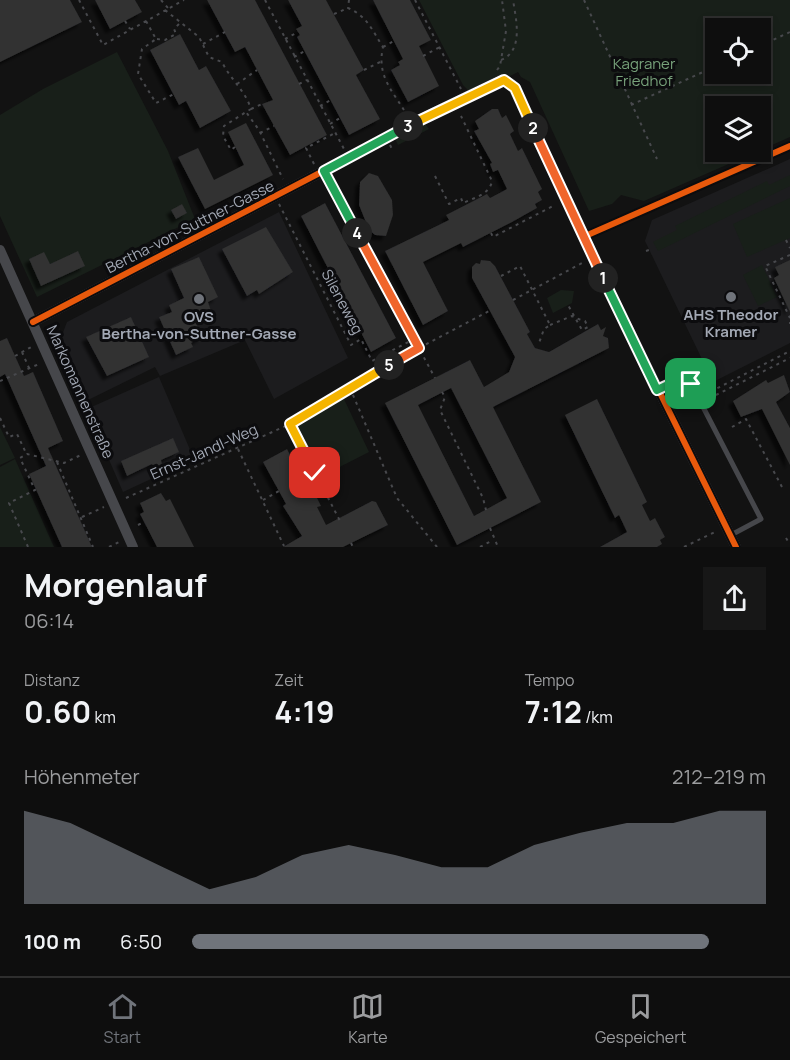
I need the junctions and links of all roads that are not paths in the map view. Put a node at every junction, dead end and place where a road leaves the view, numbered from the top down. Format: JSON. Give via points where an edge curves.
{"nodes":[{"id":1,"x":423,"y":118,"type":"joint"},
{"id":2,"x":353,"y":155,"type":"joint"},
{"id":3,"x":0,"y":250,"type":"edge"},
{"id":4,"x":33,"y":322,"type":"junction"},
{"id":5,"x":705,"y":367,"type":"dead end"},
{"id":6,"x":687,"y":376,"type":"junction"},
{"id":7,"x":657,"y":390,"type":"junction"},
{"id":8,"x":731,"y":535,"type":"junction"},
{"id":9,"x":133,"y":547,"type":"edge"},
{"id":10,"x":736,"y":547,"type":"edge"}],
"edges":[{"from":1,"to":2,"type":"lane","name":"Bertha-von-Suttner-Gasse"},
{"from":1,"to":7,"type":"street","name":"Bertha-von-Suttner-Gasse","via":[[500,80],[507,80],[515,88]]},
{"from":2,"to":4,"type":"street","name":"Bertha-von-Suttner-Gasse"},
{"from":3,"to":4,"type":"street","name":"Markomannenstraße"},
{"from":4,"to":9,"type":"street","name":"Markomannenstraße"},
{"from":5,"to":6,"type":"lane"},
{"from":6,"to":7,"type":"lane"},
{"from":6,"to":8,"type":"lane","via":[[761,519]]},
{"from":7,"to":8,"type":"street"},
{"from":8,"to":10,"type":"street"}]}
